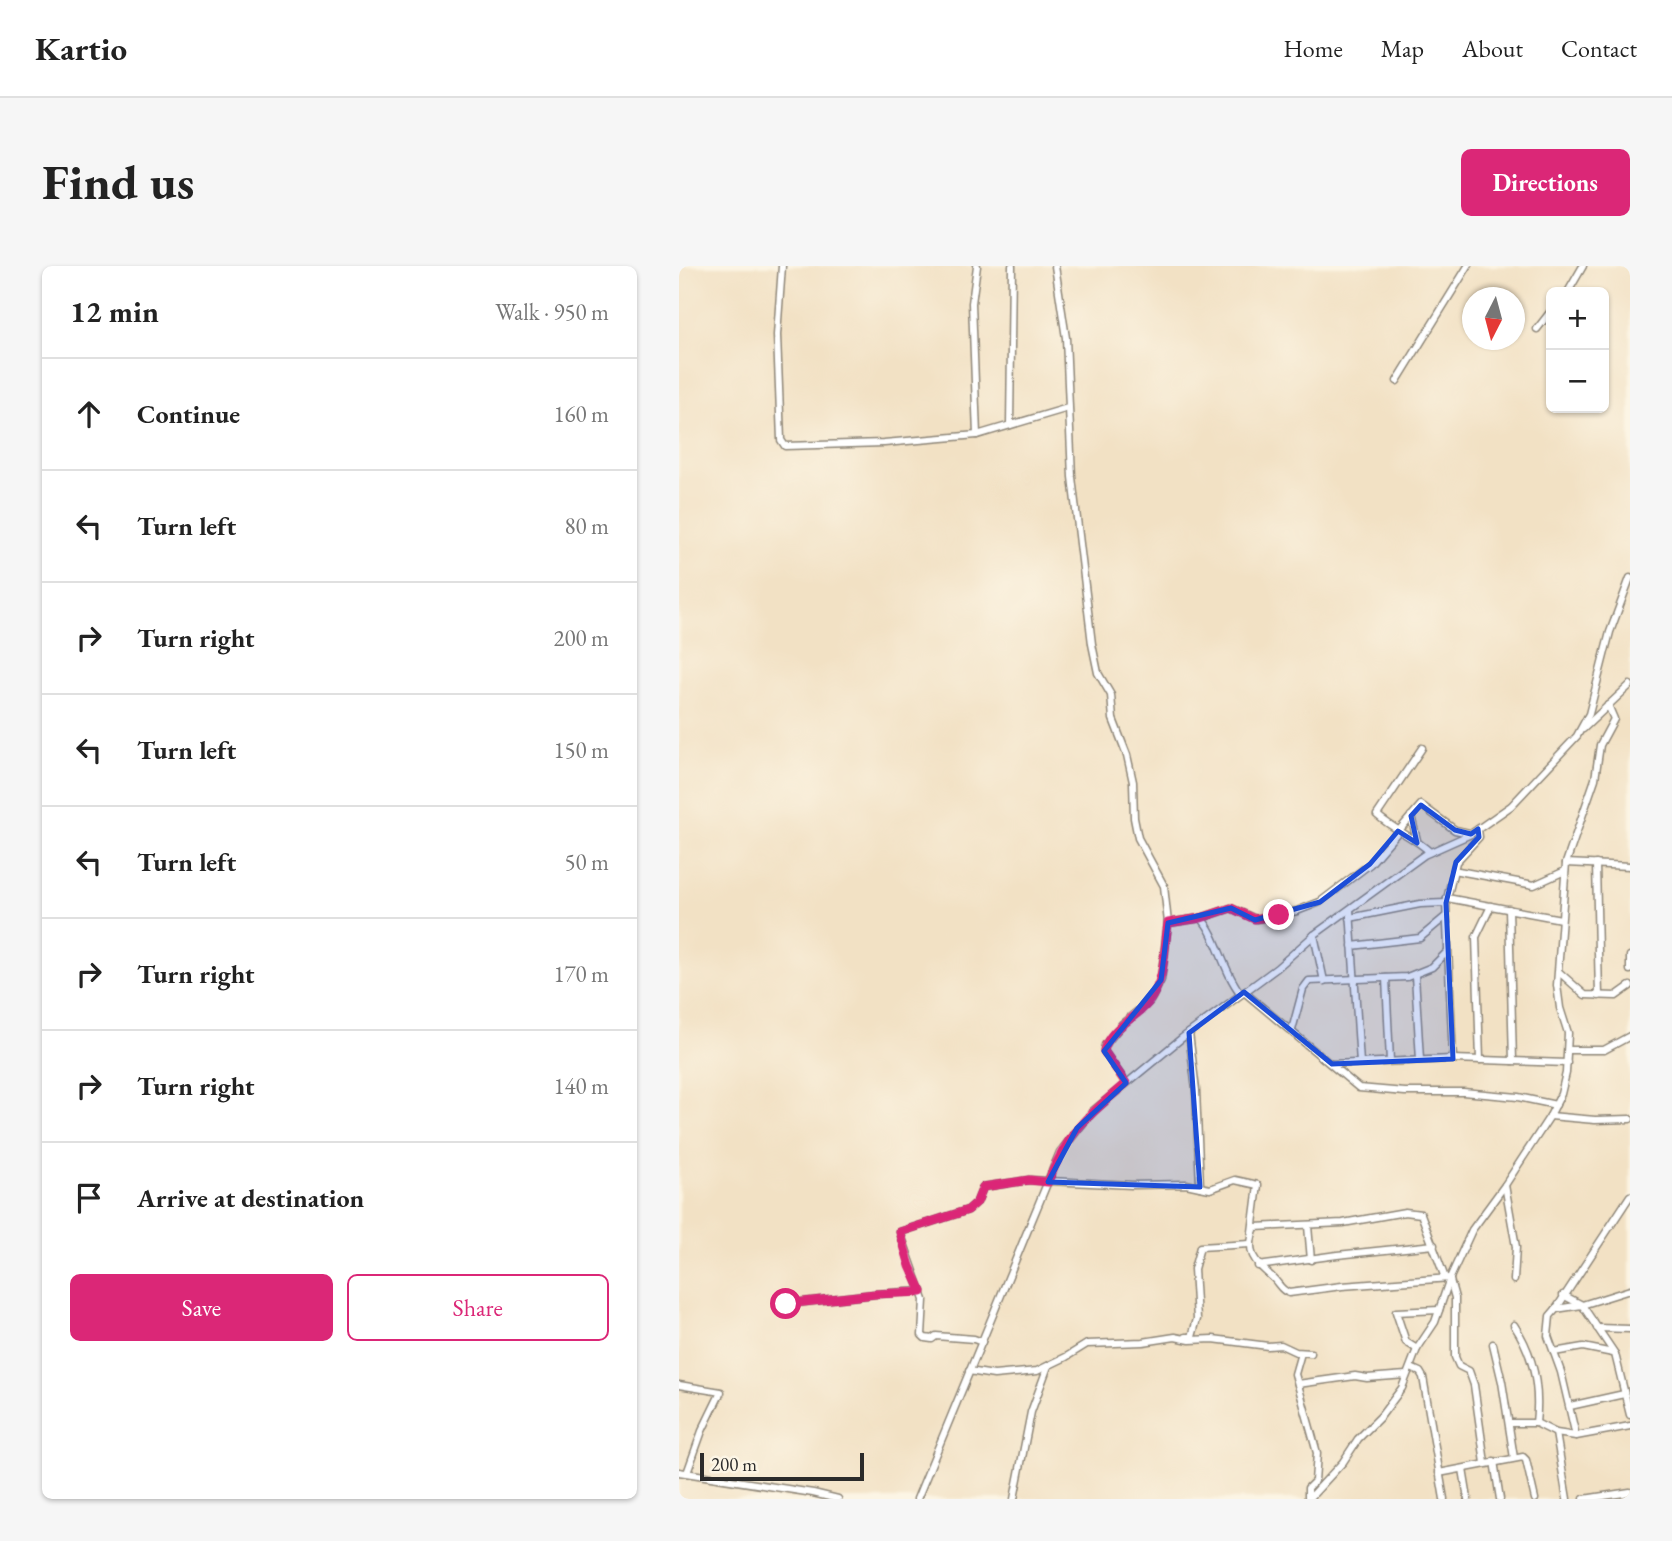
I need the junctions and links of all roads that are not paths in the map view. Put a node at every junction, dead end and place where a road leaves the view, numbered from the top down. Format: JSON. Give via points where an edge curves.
{"nodes":[{"id":1,"x":782,"y":266,"type":"edge"},
{"id":2,"x":977,"y":266,"type":"edge"},
{"id":3,"x":1011,"y":266,"type":"edge"},
{"id":4,"x":1055,"y":266,"type":"edge"},
{"id":5,"x":1468,"y":266,"type":"edge"},
{"id":6,"x":1583,"y":266,"type":"edge"},
{"id":7,"x":1571,"y":287,"type":"edge"},
{"id":8,"x":1546,"y":317,"type":"edge"},
{"id":9,"x":1537,"y":329,"type":"dead end"},
{"id":10,"x":1397,"y":381,"type":"dead end"},
{"id":11,"x":1068,"y":408,"type":"junction"},
{"id":12,"x":1010,"y":425,"type":"junction"},
{"id":13,"x":977,"y":435,"type":"junction"},
{"id":14,"x":1630,"y":578,"type":"edge"},
{"id":15,"x":1630,"y":685,"type":"edge"},
{"id":16,"x":1608,"y":705,"type":"junction"},
{"id":17,"x":1577,"y":736,"type":"junction"},
{"id":18,"x":1422,"y":748,"type":"dead end"},
{"id":19,"x":1411,"y":816,"type":"junction"},
{"id":20,"x":1478,"y":829,"type":"junction"},
{"id":21,"x":1398,"y":831,"type":"junction"},
{"id":22,"x":1471,"y":834,"type":"junction"},
{"id":23,"x":1417,"y":840,"type":"junction"},
{"id":24,"x":1430,"y":852,"type":"junction"},
{"id":25,"x":1566,"y":863,"type":"junction"},
{"id":26,"x":1596,"y":864,"type":"junction"},
{"id":27,"x":1630,"y":866,"type":"edge"},
{"id":28,"x":1453,"y":870,"type":"junction"},
{"id":29,"x":1565,"y":871,"type":"junction"},
{"id":30,"x":1446,"y":901,"type":"junction"},
{"id":31,"x":1490,"y":906,"type":"junction"},
{"id":32,"x":1509,"y":909,"type":"junction"},
{"id":33,"x":1350,"y":910,"type":"junction"},
{"id":34,"x":1445,"y":917,"type":"junction"},
{"id":35,"x":1201,"y":918,"type":"junction"},
{"id":36,"x":1350,"y":918,"type":"junction"},
{"id":37,"x":1561,"y":919,"type":"junction"},
{"id":38,"x":1168,"y":923,"type":"junction"},
{"id":39,"x":1314,"y":935,"type":"junction"},
{"id":40,"x":1352,"y":946,"type":"junction"},
{"id":41,"x":1447,"y":952,"type":"junction"},
{"id":42,"x":1630,"y":956,"type":"edge"},
{"id":43,"x":1630,"y":970,"type":"edge"},
{"id":44,"x":1559,"y":972,"type":"junction"},
{"id":45,"x":1415,"y":975,"type":"junction"},
{"id":46,"x":1386,"y":978,"type":"junction"},
{"id":47,"x":1355,"y":979,"type":"junction"},
{"id":48,"x":1324,"y":981,"type":"junction"},
{"id":49,"x":1630,"y":986,"type":"edge"},
{"id":50,"x":1243,"y":993,"type":"junction"},
{"id":51,"x":1599,"y":996,"type":"junction"},
{"id":52,"x":1292,"y":1030,"type":"junction"},
{"id":53,"x":1189,"y":1033,"type":"junction"},
{"id":54,"x":1630,"y":1036,"type":"edge"},
{"id":55,"x":1568,"y":1050,"type":"junction"},
{"id":56,"x":1453,"y":1059,"type":"junction"},
{"id":57,"x":1420,"y":1060,"type":"junction"},
{"id":58,"x":1480,"y":1060,"type":"junction"},
{"id":59,"x":1390,"y":1061,"type":"junction"},
{"id":60,"x":1513,"y":1061,"type":"junction"},
{"id":61,"x":1360,"y":1063,"type":"junction"},
{"id":62,"x":1567,"y":1063,"type":"junction"},
{"id":63,"x":1332,"y":1064,"type":"junction"},
{"id":64,"x":1126,"y":1083,"type":"junction"},
{"id":65,"x":1556,"y":1105,"type":"junction"},
{"id":66,"x":1550,"y":1116,"type":"junction"},
{"id":67,"x":1630,"y":1119,"type":"edge"},
{"id":68,"x":1048,"y":1182,"type":"junction"},
{"id":69,"x":1505,"y":1185,"type":"junction"},
{"id":70,"x":1200,"y":1187,"type":"junction"},
{"id":71,"x":1630,"y":1196,"type":"edge"},
{"id":72,"x":1308,"y":1226,"type":"junction"},
{"id":73,"x":1251,"y":1241,"type":"junction"},
{"id":74,"x":1434,"y":1245,"type":"junction"},
{"id":75,"x":1311,"y":1260,"type":"junction"},
{"id":76,"x":1258,"y":1266,"type":"junction"},
{"id":77,"x":1447,"y":1278,"type":"junction"},
{"id":78,"x":1514,"y":1280,"type":"dead end"},
{"id":79,"x":1630,"y":1290,"type":"edge"},
{"id":80,"x":922,"y":1292,"type":"junction"},
{"id":81,"x":1563,"y":1295,"type":"junction"},
{"id":82,"x":786,"y":1304,"type":"dead end"},
{"id":83,"x":1582,"y":1305,"type":"junction"},
{"id":84,"x":1556,"y":1309,"type":"junction"},
{"id":85,"x":1439,"y":1310,"type":"junction"},
{"id":86,"x":1514,"y":1325,"type":"dead end"},
{"id":87,"x":1597,"y":1328,"type":"junction"},
{"id":88,"x":1630,"y":1329,"type":"edge"},
{"id":89,"x":1175,"y":1337,"type":"junction"},
{"id":90,"x":982,"y":1342,"type":"junction"},
{"id":91,"x":1493,"y":1344,"type":"dead end"},
{"id":92,"x":1417,"y":1349,"type":"junction"},
{"id":93,"x":1554,"y":1352,"type":"junction"},
{"id":94,"x":1301,"y":1353,"type":"junction"},
{"id":95,"x":1311,"y":1353,"type":"dead end"},
{"id":96,"x":1615,"y":1354,"type":"junction"},
{"id":97,"x":1048,"y":1366,"type":"junction"},
{"id":98,"x":1411,"y":1368,"type":"junction"},
{"id":99,"x":969,"y":1371,"type":"junction"},
{"id":100,"x":1406,"y":1375,"type":"junction"},
{"id":101,"x":1298,"y":1384,"type":"junction"},
{"id":102,"x":679,"y":1385,"type":"edge"},
{"id":103,"x":1624,"y":1394,"type":"junction"},
{"id":104,"x":1570,"y":1406,"type":"junction"},
{"id":105,"x":1630,"y":1415,"type":"edge"},
{"id":106,"x":1509,"y":1423,"type":"junction"},
{"id":107,"x":1536,"y":1423,"type":"junction"},
{"id":108,"x":1630,"y":1426,"type":"edge"},
{"id":109,"x":1556,"y":1433,"type":"junction"},
{"id":110,"x":1576,"y":1436,"type":"junction"},
{"id":111,"x":1514,"y":1458,"type":"junction"},
{"id":112,"x":1494,"y":1461,"type":"junction"},
{"id":113,"x":1485,"y":1463,"type":"junction"},
{"id":114,"x":1464,"y":1469,"type":"junction"},
{"id":115,"x":683,"y":1472,"type":"edge"},
{"id":116,"x":1439,"y":1473,"type":"junction"},
{"id":117,"x":1630,"y":1492,"type":"edge"},
{"id":118,"x":838,"y":1499,"type":"edge"},
{"id":119,"x":916,"y":1499,"type":"edge"},
{"id":120,"x":1014,"y":1499,"type":"edge"},
{"id":121,"x":1309,"y":1499,"type":"edge"},
{"id":122,"x":1444,"y":1499,"type":"edge"},
{"id":123,"x":1468,"y":1499,"type":"edge"},
{"id":124,"x":1500,"y":1499,"type":"edge"},
{"id":125,"x":1535,"y":1499,"type":"edge"},
{"id":126,"x":1567,"y":1499,"type":"edge"},
{"id":127,"x":1584,"y":1499,"type":"edge"}],
"edges":[{"from":1,"to":13,"type":"street","via":[[777,335],[781,440],[785,446]]},
{"from":2,"to":13,"type":"street","via":[[972,303]]},
{"from":3,"to":12,"type":"street"},
{"from":4,"to":11,"type":"street","via":[[1066,338]]},
{"from":5,"to":10,"type":"street"},
{"from":6,"to":7,"type":"street"},
{"from":8,"to":9,"type":"street"},
{"from":11,"to":12,"type":"street"},
{"from":11,"to":38,"type":"street","via":[[1092,644],[1127,755],[1138,838],[1164,886]]},
{"from":12,"to":13,"type":"street"},
{"from":14,"to":17,"type":"street","via":[[1610,632],[1589,714]]},
{"from":15,"to":16,"type":"street"},
{"from":16,"to":17,"type":"street"},
{"from":16,"to":25,"type":"street","via":[[1614,719],[1598,753],[1595,779]]},
{"from":17,"to":20,"type":"street","via":[[1511,806]]},
{"from":18,"to":21,"type":"street","via":[[1377,812]]},
{"from":19,"to":21,"type":"street"},
{"from":19,"to":22,"type":"street","via":[[1422,805],[1455,830]]},
{"from":19,"to":23,"type":"street"},
{"from":20,"to":22,"type":"street"},
{"from":20,"to":28,"type":"street","via":[[1479,837]]},
{"from":21,"to":23,"type":"street"},
{"from":21,"to":35,"type":"street","via":[[1370,864],[1319,902],[1256,919],[1231,908]]},
{"from":22,"to":24,"type":"street"},
{"from":23,"to":24,"type":"street"},
{"from":24,"to":33,"type":"street"},
{"from":25,"to":26,"type":"street"},
{"from":25,"to":29,"type":"street"},
{"from":26,"to":27,"type":"street"},
{"from":26,"to":51,"type":"street"},
{"from":28,"to":29,"type":"street","via":[[1535,885]]},
{"from":28,"to":30,"type":"street"},
{"from":29,"to":37,"type":"street"},
{"from":30,"to":31,"type":"street"},
{"from":30,"to":34,"type":"street"},
{"from":30,"to":36,"type":"street"},
{"from":31,"to":32,"type":"street"},
{"from":31,"to":58,"type":"street","via":[[1476,937]]},
{"from":32,"to":37,"type":"street"},
{"from":32,"to":60,"type":"street"},
{"from":33,"to":36,"type":"street"},
{"from":33,"to":39,"type":"street"},
{"from":34,"to":40,"type":"street","via":[[1420,938]]},
{"from":34,"to":41,"type":"street"},
{"from":35,"to":38,"type":"street"},
{"from":35,"to":50,"type":"street","via":[[1232,982]]},
{"from":36,"to":40,"type":"street"},
{"from":37,"to":44,"type":"street"},
{"from":38,"to":64,"type":"street","via":[[1161,980],[1150,1001],[1105,1045],[1104,1051]]},
{"from":39,"to":48,"type":"street"},
{"from":39,"to":50,"type":"street"},
{"from":40,"to":47,"type":"street"},
{"from":41,"to":45,"type":"street"},
{"from":41,"to":56,"type":"street"},
{"from":42,"to":43,"type":"street"},
{"from":44,"to":51,"type":"street","via":[[1579,992]]},
{"from":44,"to":55,"type":"street"},
{"from":45,"to":46,"type":"street"},
{"from":45,"to":57,"type":"street"},
{"from":46,"to":47,"type":"street"},
{"from":46,"to":59,"type":"street"},
{"from":47,"to":48,"type":"street"},
{"from":47,"to":61,"type":"street"},
{"from":48,"to":52,"type":"street","via":[[1305,985]]},
{"from":49,"to":51,"type":"street","via":[[1616,996]]},
{"from":50,"to":52,"type":"street"},
{"from":50,"to":53,"type":"street"},
{"from":52,"to":63,"type":"street"},
{"from":53,"to":64,"type":"street"},
{"from":53,"to":70,"type":"street"},
{"from":54,"to":55,"type":"street","via":[[1604,1050]]},
{"from":55,"to":62,"type":"street"},
{"from":56,"to":57,"type":"street"},
{"from":56,"to":58,"type":"street"},
{"from":57,"to":59,"type":"street"},
{"from":58,"to":60,"type":"street"},
{"from":59,"to":61,"type":"street"},
{"from":60,"to":62,"type":"street"},
{"from":61,"to":63,"type":"street"},
{"from":62,"to":65,"type":"street"},
{"from":63,"to":65,"type":"street","via":[[1359,1088],[1463,1092]]},
{"from":64,"to":68,"type":"street","via":[[1077,1128],[1060,1152]]},
{"from":65,"to":66,"type":"street"},
{"from":66,"to":67,"type":"street"},
{"from":66,"to":69,"type":"street"},
{"from":68,"to":70,"type":"street"},
{"from":68,"to":80,"type":"street","via":[[983,1187],[968,1210],[900,1232]]},
{"from":68,"to":90,"type":"street"},
{"from":69,"to":77,"type":"street","via":[[1472,1230]]},
{"from":69,"to":78,"type":"street","via":[[1516,1247]]},
{"from":70,"to":73,"type":"street","via":[[1210,1189],[1235,1180],[1258,1185]]},
{"from":71,"to":81,"type":"street"},
{"from":72,"to":73,"type":"street","via":[[1255,1227]]},
{"from":72,"to":74,"type":"street","via":[[1405,1212],[1421,1214]]},
{"from":72,"to":75,"type":"street"},
{"from":73,"to":76,"type":"street"},
{"from":73,"to":89,"type":"street","via":[[1200,1247],[1194,1269],[1195,1332],[1192,1337]]},
{"from":74,"to":75,"type":"street"},
{"from":74,"to":77,"type":"street"},
{"from":75,"to":76,"type":"street"},
{"from":76,"to":77,"type":"street","via":[[1289,1293]]},
{"from":77,"to":85,"type":"street"},
{"from":77,"to":113,"type":"street","via":[[1455,1298],[1455,1357],[1459,1366],[1469,1371],[1474,1385]]},
{"from":79,"to":83,"type":"street"},
{"from":80,"to":82,"type":"street"},
{"from":80,"to":90,"type":"street","via":[[925,1338]]},
{"from":81,"to":83,"type":"street"},
{"from":81,"to":84,"type":"street"},
{"from":83,"to":84,"type":"street"},
{"from":83,"to":87,"type":"street"},
{"from":84,"to":93,"type":"street","via":[[1548,1329]]},
{"from":85,"to":92,"type":"street"},
{"from":85,"to":92,"type":"street","via":[[1396,1312],[1406,1342]]},
{"from":86,"to":107,"type":"street","via":[[1525,1342],[1538,1386]]},
{"from":87,"to":88,"type":"street"},
{"from":87,"to":96,"type":"street"},
{"from":89,"to":94,"type":"street","via":[[1280,1345]]},
{"from":89,"to":97,"type":"street","via":[[1087,1344]]},
{"from":90,"to":99,"type":"street"},
{"from":91,"to":106,"type":"street"},
{"from":92,"to":98,"type":"street"},
{"from":93,"to":96,"type":"street","via":[[1583,1347]]},
{"from":93,"to":104,"type":"street"},
{"from":94,"to":95,"type":"street"},
{"from":94,"to":101,"type":"street","via":[[1295,1374]]},
{"from":96,"to":103,"type":"street"},
{"from":97,"to":99,"type":"street","via":[[1010,1374]]},
{"from":97,"to":120,"type":"street","via":[[1031,1412]]},
{"from":98,"to":100,"type":"street"},
{"from":98,"to":116,"type":"street","via":[[1423,1377]]},
{"from":99,"to":119,"type":"street"},
{"from":100,"to":101,"type":"street"},
{"from":100,"to":121,"type":"street","via":[[1388,1407]]},
{"from":101,"to":121,"type":"street","via":[[1317,1453]]},
{"from":102,"to":115,"type":"street","via":[[721,1392]]},
{"from":103,"to":104,"type":"street"},
{"from":103,"to":105,"type":"street"},
{"from":104,"to":110,"type":"street"},
{"from":106,"to":107,"type":"street"},
{"from":106,"to":111,"type":"street"},
{"from":107,"to":109,"type":"street"},
{"from":108,"to":110,"type":"street"},
{"from":109,"to":110,"type":"street"},
{"from":109,"to":126,"type":"street"},
{"from":111,"to":112,"type":"street"},
{"from":111,"to":125,"type":"street","via":[[1526,1460]]},
{"from":112,"to":113,"type":"street"},
{"from":112,"to":124,"type":"street"},
{"from":113,"to":114,"type":"street"},
{"from":114,"to":116,"type":"street"},
{"from":114,"to":123,"type":"street"},
{"from":115,"to":118,"type":"street"},
{"from":116,"to":122,"type":"street"},
{"from":117,"to":127,"type":"street"}]}
